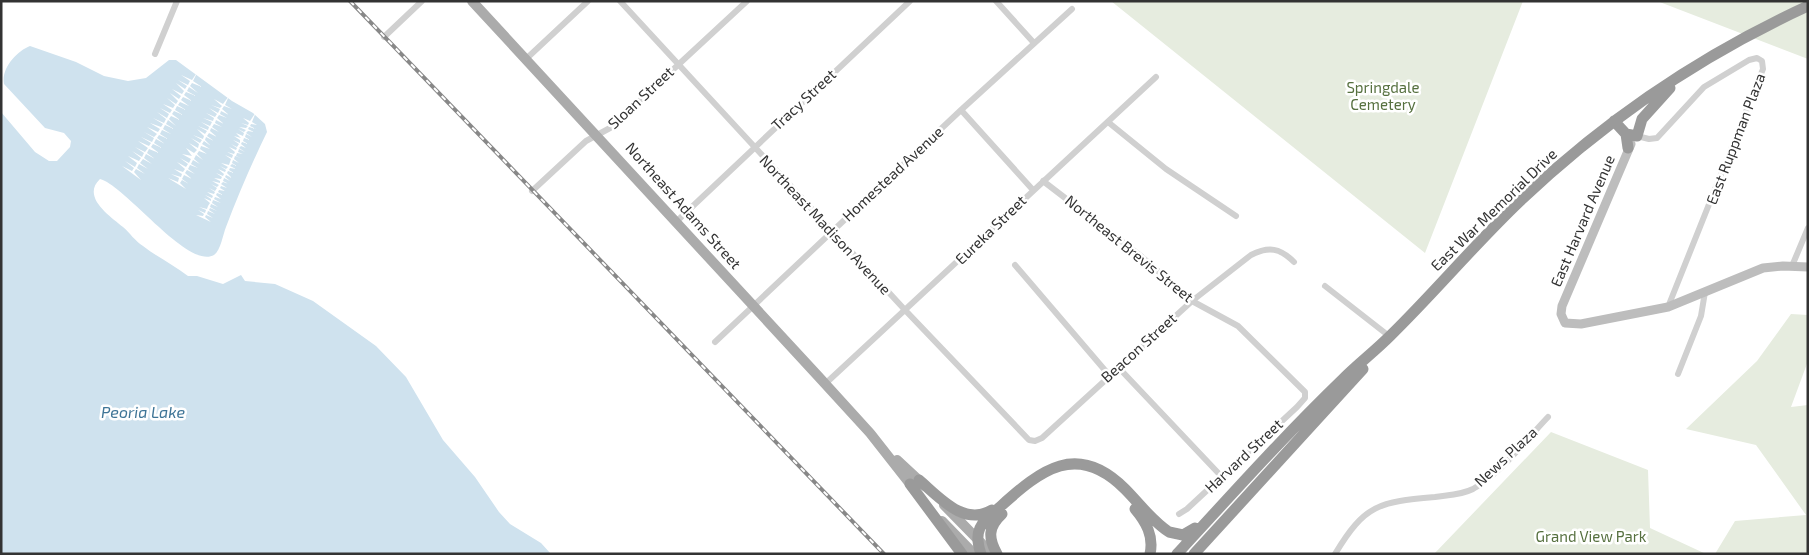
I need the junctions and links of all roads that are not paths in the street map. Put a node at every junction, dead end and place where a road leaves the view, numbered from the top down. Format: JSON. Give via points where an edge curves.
{"nodes":[{"id":1,"x":177,"y":1,"type":"edge"},
{"id":2,"x":422,"y":1,"type":"edge"},
{"id":3,"x":472,"y":1,"type":"edge"},
{"id":4,"x":588,"y":1,"type":"edge"},
{"id":5,"x":620,"y":1,"type":"edge"},
{"id":6,"x":747,"y":1,"type":"edge"},
{"id":7,"x":910,"y":1,"type":"edge"},
{"id":8,"x":996,"y":1,"type":"edge"},
{"id":9,"x":1808,"y":6,"type":"edge"},
{"id":10,"x":1072,"y":9,"type":"dead end"},
{"id":11,"x":384,"y":37,"type":"dead end"},
{"id":12,"x":1034,"y":43,"type":"junction"},
{"id":13,"x":155,"y":54,"type":"dead end"},
{"id":14,"x":526,"y":59,"type":"junction"},
{"id":15,"x":1705,"y":60,"type":"junction"},
{"id":16,"x":678,"y":64,"type":"junction"},
{"id":17,"x":1156,"y":76,"type":"dead end"},
{"id":18,"x":961,"y":110,"type":"junction"},
{"id":19,"x":1108,"y":122,"type":"junction"},
{"id":20,"x":1614,"y":122,"type":"junction"},
{"id":21,"x":597,"y":135,"type":"junction"},
{"id":22,"x":1631,"y":135,"type":"junction"},
{"id":23,"x":754,"y":147,"type":"junction"},
{"id":24,"x":1628,"y":148,"type":"joint"},
{"id":25,"x":1043,"y":181,"type":"junction"},
{"id":26,"x":1033,"y":190,"type":"junction"},
{"id":27,"x":532,"y":191,"type":"dead end"},
{"id":28,"x":1236,"y":216,"type":"dead end"},
{"id":29,"x":677,"y":221,"type":"junction"},
{"id":30,"x":1808,"y":228,"type":"edge"},
{"id":31,"x":832,"y":232,"type":"junction"},
{"id":32,"x":1294,"y":262,"type":"dead end"},
{"id":33,"x":1015,"y":265,"type":"dead end"},
{"id":34,"x":1792,"y":266,"type":"junction"},
{"id":35,"x":1808,"y":267,"type":"edge"},
{"id":36,"x":1325,"y":286,"type":"dead end"},
{"id":37,"x":1705,"y":292,"type":"junction"},
{"id":38,"x":1192,"y":301,"type":"junction"},
{"id":39,"x":754,"y":305,"type":"junction"},
{"id":40,"x":1668,"y":307,"type":"junction"},
{"id":41,"x":905,"y":310,"type":"junction"},
{"id":42,"x":1390,"y":336,"type":"junction"},
{"id":43,"x":716,"y":342,"type":"dead end"},
{"id":44,"x":1118,"y":367,"type":"junction"},
{"id":45,"x":1109,"y":374,"type":"junction"},
{"id":46,"x":1678,"y":374,"type":"dead end"},
{"id":47,"x":825,"y":384,"type":"junction"},
{"id":48,"x":1305,"y":394,"type":"joint"},
{"id":49,"x":1548,"y":417,"type":"dead end"},
{"id":50,"x":1035,"y":441,"type":"joint"},
{"id":51,"x":1222,"y":477,"type":"junction"},
{"id":52,"x":914,"y":482,"type":"junction"},
{"id":53,"x":1029,"y":482,"type":"junction"},
{"id":54,"x":1235,"y":499,"type":"junction"},
{"id":55,"x":1179,"y":514,"type":"dead end"},
{"id":56,"x":977,"y":538,"type":"junction"},
{"id":57,"x":962,"y":554,"type":"edge"},
{"id":58,"x":974,"y":554,"type":"edge"},
{"id":59,"x":981,"y":554,"type":"edge"},
{"id":60,"x":992,"y":554,"type":"edge"},
{"id":61,"x":997,"y":554,"type":"edge"},
{"id":62,"x":1150,"y":554,"type":"edge"},
{"id":63,"x":1177,"y":554,"type":"edge"},
{"id":64,"x":1194,"y":554,"type":"edge"},
{"id":65,"x":1203,"y":554,"type":"edge"},
{"id":66,"x":1335,"y":554,"type":"edge"}],
"edges":[{"from":1,"to":13,"type":"street"},
{"from":2,"to":11,"type":"street"},
{"from":3,"to":14,"type":"main road","name":"Northeast Adams Street"},
{"from":4,"to":14,"type":"street"},
{"from":5,"to":16,"type":"street","name":"Northeast Madison Avenue"},
{"from":6,"to":16,"type":"street","name":"Sloan Street"},
{"from":7,"to":23,"type":"street","name":"Tracy Street"},
{"from":8,"to":12,"type":"street"},
{"from":9,"to":15,"type":"highway","name":"East War Memorial Drive"},
{"from":10,"to":12,"type":"street","name":"Homestead Avenue"},
{"from":12,"to":18,"type":"street","name":"Homestead Avenue"},
{"from":14,"to":21,"type":"main road","name":"Northeast Adams Street"},
{"from":15,"to":20,"type":"highway","name":"East War Memorial Drive"},
{"from":15,"to":22,"type":"highway","via":[[1653,105]]},
{"from":16,"to":21,"type":"street","name":"Sloan Street","via":[[610,128]]},
{"from":16,"to":23,"type":"street","name":"Northeast Madison Avenue"},
{"from":17,"to":19,"type":"street","name":"Eureka Street"},
{"from":18,"to":26,"type":"street"},
{"from":18,"to":31,"type":"street","name":"Homestead Avenue"},
{"from":19,"to":25,"type":"street","name":"Eureka Street"},
{"from":19,"to":28,"type":"street","via":[[1177,177]]},
{"from":20,"to":22,"type":"highway"},
{"from":20,"to":42,"type":"highway","name":"East War Memorial Drive","via":[[1519,202]]},
{"from":21,"to":27,"type":"street","name":"Sloan Street","via":[[586,141]]},
{"from":21,"to":29,"type":"main road","name":"Northeast Adams Street"},
{"from":22,"to":24,"type":"highway"},
{"from":22,"to":40,"type":"street","name":"East Ruppman Plaza","via":[[1652,140],[1657,138],[1709,83],[1752,59],[1758,58],[1763,63],[1742,127]]},
{"from":23,"to":29,"type":"street","name":"Tracy Street"},
{"from":23,"to":31,"type":"street","name":"Northeast Madison Avenue"},
{"from":24,"to":40,"type":"street","name":"East Harvard Avenue","via":[[1562,306],[1562,320],[1576,324]]},
{"from":25,"to":26,"type":"street","name":"Eureka Street"},
{"from":25,"to":38,"type":"street","name":"Northeast Brevis Street","via":[[1142,257]]},
{"from":26,"to":41,"type":"street","name":"Eureka Street"},
{"from":29,"to":39,"type":"main road","name":"Northeast Adams Street","via":[[708,259]]},
{"from":30,"to":34,"type":"street"},
{"from":31,"to":39,"type":"street","name":"Homestead Avenue"},
{"from":31,"to":41,"type":"street","name":"Northeast Madison Avenue"},
{"from":32,"to":38,"type":"street","name":"Beacon Street","via":[[1274,248],[1261,250]]},
{"from":33,"to":45,"type":"street"},
{"from":34,"to":35,"type":"street"},
{"from":34,"to":37,"type":"street","via":[[1760,269]]},
{"from":36,"to":42,"type":"street"},
{"from":37,"to":40,"type":"street"},
{"from":37,"to":46,"type":"street","via":[[1702,313]]},
{"from":38,"to":44,"type":"street","name":"Beacon Street"},
{"from":38,"to":48,"type":"street","name":"Northeast Brevis Street","via":[[1241,328]]},
{"from":39,"to":43,"type":"street","name":"Homestead Avenue"},
{"from":39,"to":47,"type":"main road","name":"Northeast Adams Street"},
{"from":41,"to":47,"type":"street","name":"Eureka Street"},
{"from":41,"to":50,"type":"street","name":"Northeast Madison Avenue","via":[[1017,430]]},
{"from":42,"to":54,"type":"highway","name":"East War Memorial Drive","via":[[1350,385]]},
{"from":44,"to":45,"type":"street","name":"Beacon Street"},
{"from":44,"to":51,"type":"street"},
{"from":45,"to":50,"type":"street","name":"Beacon Street"},
{"from":47,"to":52,"type":"main road","name":"Northeast Adams Street"},
{"from":48,"to":51,"type":"street","name":"Harvard Street","via":[[1297,407]]},
{"from":49,"to":66,"type":"street","name":"News Plaza","via":[[1480,484],[1463,493],[1401,500],[1379,506],[1354,525]]},
{"from":51,"to":55,"type":"street","name":"Harvard Street"},
{"from":52,"to":53,"type":"highway","via":[[953,509],[977,516],[993,509]]},
{"from":52,"to":56,"type":"main road","name":"Northeast Adams Street"},
{"from":52,"to":57,"type":"highway"},
{"from":52,"to":58,"type":"main road","name":"Northeast Adams Street"},
{"from":53,"to":54,"type":"highway","via":[[1044,471],[1061,466],[1080,465],[1098,470],[1118,482],[1165,529],[1181,535],[1195,529]]},
{"from":53,"to":56,"type":"highway","via":[[982,523]]},
{"from":54,"to":63,"type":"highway","name":"East War Memorial Drive"},
{"from":54,"to":64,"type":"highway","name":"East War Memorial Drive"},
{"from":54,"to":65,"type":"highway"},
{"from":56,"to":59,"type":"highway"},
{"from":56,"to":60,"type":"main road","name":"Northeast Adams Street"},
{"from":61,"to":62,"type":"highway","via":[[990,538],[994,522],[1040,481],[1053,474],[1071,471],[1098,476],[1128,502],[1147,525],[1152,538]]}]}
